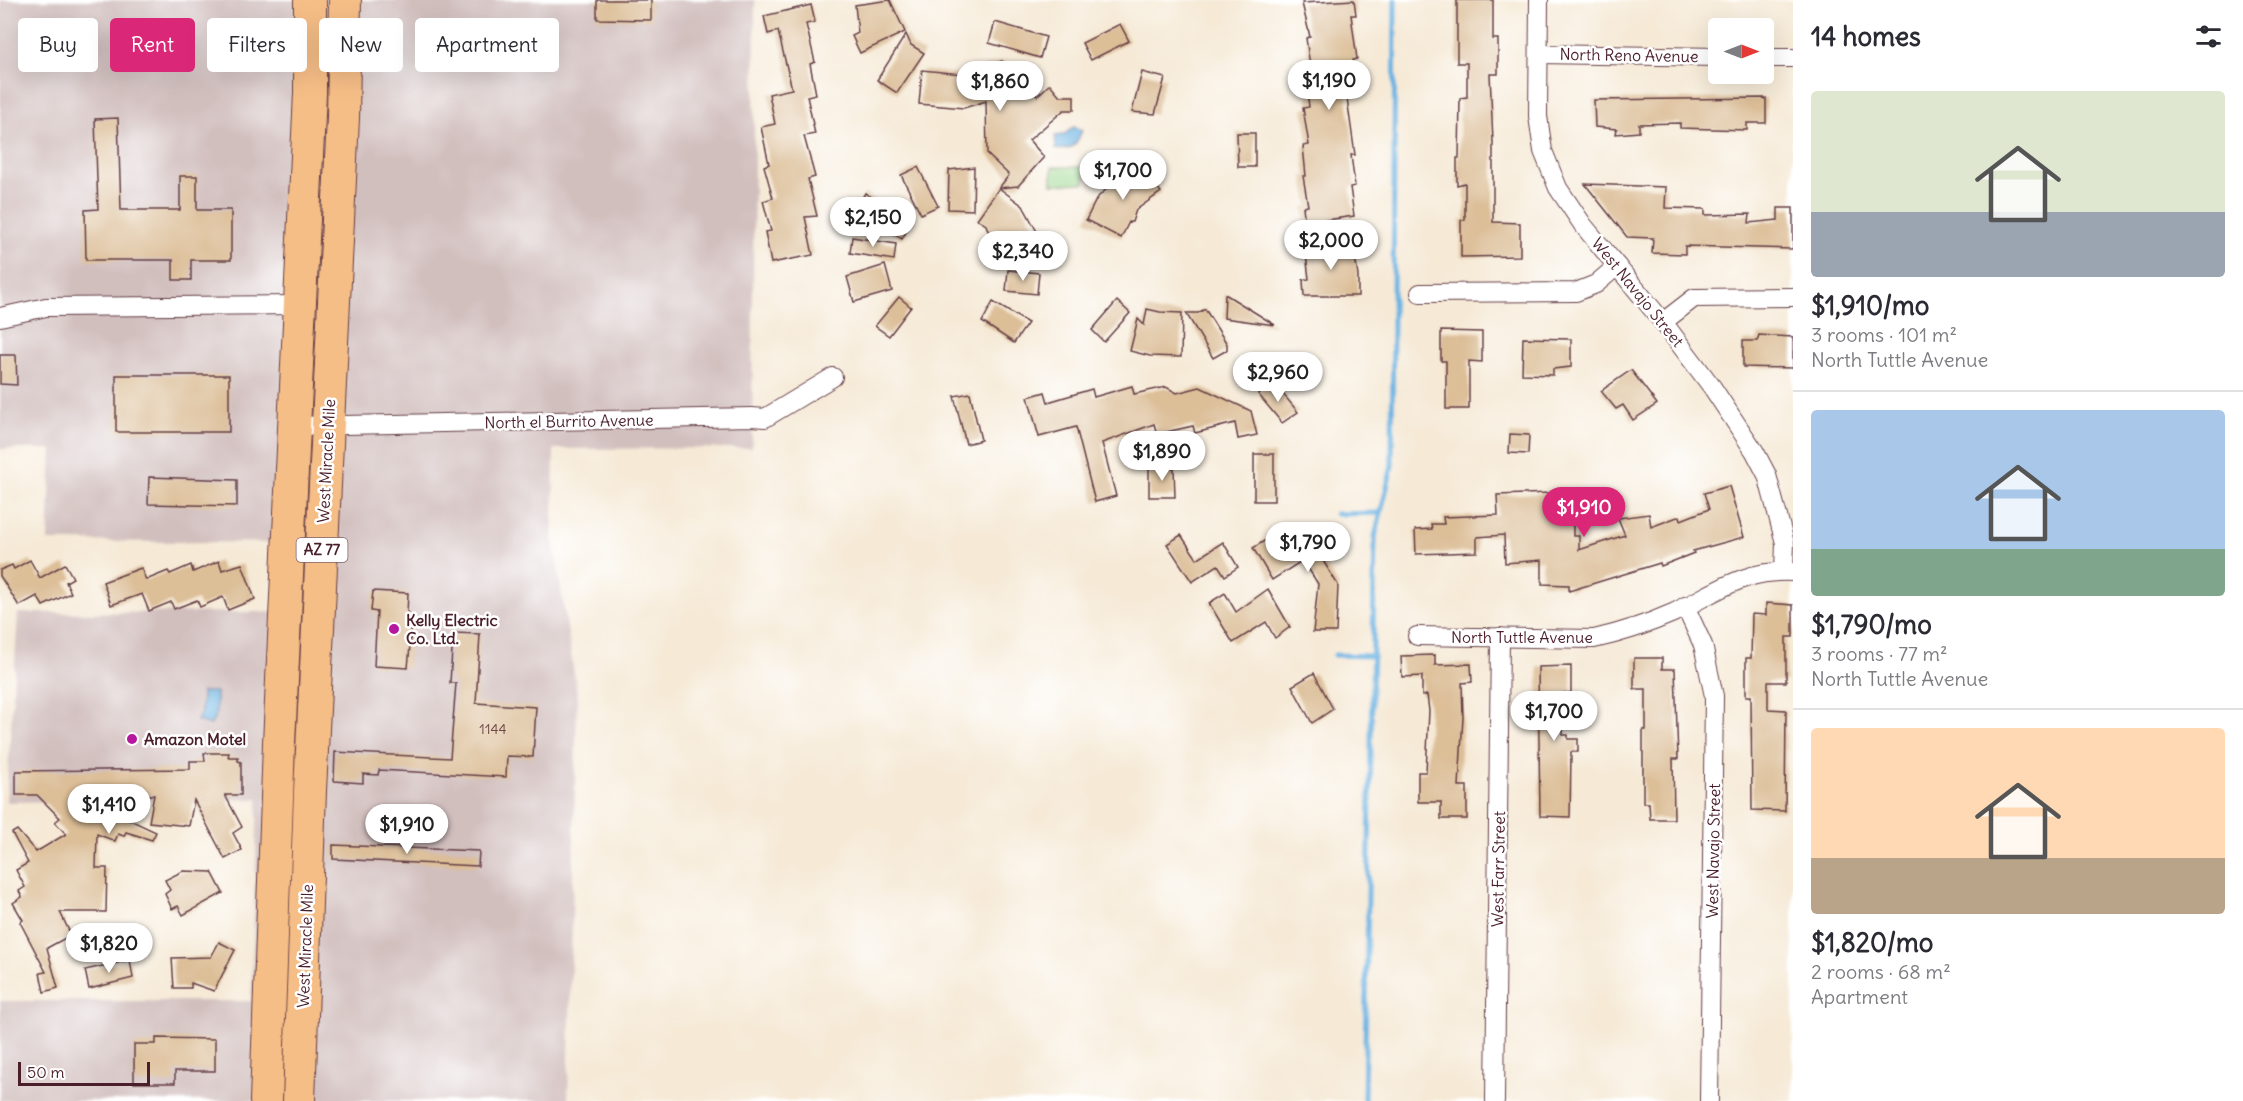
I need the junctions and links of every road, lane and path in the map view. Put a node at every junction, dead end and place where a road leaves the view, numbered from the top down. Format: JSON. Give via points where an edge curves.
{"nodes":[{"id":1,"x":310,"y":0,"type":"edge"},
{"id":2,"x":345,"y":0,"type":"edge"},
{"id":3,"x":1539,"y":0,"type":"edge"},
{"id":4,"x":1539,"y":54,"type":"junction"},
{"id":5,"x":1708,"y":57,"type":"edge"},
{"id":6,"x":1774,"y":58,"type":"edge"},
{"id":7,"x":1793,"y":58,"type":"edge"},
{"id":8,"x":1617,"y":266,"type":"junction"},
{"id":9,"x":1420,"y":293,"type":"dead end"},
{"id":10,"x":1793,"y":297,"type":"edge"},
{"id":11,"x":299,"y":305,"type":"junction"},
{"id":12,"x":0,"y":317,"type":"edge"},
{"id":13,"x":1663,"y":322,"type":"junction"},
{"id":14,"x":833,"y":377,"type":"dead end"},
{"id":15,"x":294,"y":426,"type":"junction"},
{"id":16,"x":328,"y":426,"type":"junction"},
{"id":17,"x":1788,"y":572,"type":"edge"},
{"id":18,"x":1685,"y":606,"type":"junction"},
{"id":19,"x":1417,"y":636,"type":"dead end"},
{"id":20,"x":1500,"y":637,"type":"junction"},
{"id":21,"x":278,"y":770,"type":"junction"},
{"id":22,"x":303,"y":983,"type":"junction"},
{"id":23,"x":266,"y":1101,"type":"edge"},
{"id":24,"x":299,"y":1101,"type":"edge"},
{"id":25,"x":1495,"y":1101,"type":"edge"},
{"id":26,"x":1709,"y":1101,"type":"edge"}],
"edges":[{"from":1,"to":11,"type":"highway","name":"West Miracle Mile","number":"AZ 77","via":[[310,93]]},
{"from":2,"to":16,"type":"highway","name":"West Miracle Mile","number":"AZ 77"},
{"from":3,"to":4,"type":"street","name":"West Navajo Street"},
{"from":4,"to":5,"type":"street","name":"North Reno Avenue"},
{"from":4,"to":8,"type":"street","name":"West Navajo Street","via":[[1538,116],[1543,151],[1558,189]]},
{"from":6,"to":7,"type":"street"},
{"from":8,"to":9,"type":"street","via":[[1596,284],[1576,292]]},
{"from":8,"to":13,"type":"street","name":"West Navajo Street"},
{"from":10,"to":13,"type":"street","via":[[1694,298]]},
{"from":11,"to":12,"type":"street","via":[[46,307]]},
{"from":11,"to":15,"type":"highway","name":"West Miracle Mile","number":"AZ 77"},
{"from":13,"to":17,"type":"street","name":"West Navajo Street","via":[[1712,387],[1767,475],[1785,543]]},
{"from":14,"to":16,"type":"street","name":"North el Burrito Avenue","via":[[765,418]]},
{"from":15,"to":16,"type":"street","name":"North el Burrito Avenue"},
{"from":15,"to":21,"type":"highway","name":"West Miracle Mile","number":"AZ 77"},
{"from":16,"to":22,"type":"highway","name":"West Miracle Mile","number":"AZ 77"},
{"from":17,"to":18,"type":"street","name":"North Tuttle Avenue","via":[[1757,573]]},
{"from":18,"to":20,"type":"street","name":"North Tuttle Avenue","via":[[1618,634],[1594,639]]},
{"from":18,"to":26,"type":"street","name":"West Navajo Street","via":[[1703,645],[1714,696]]},
{"from":19,"to":20,"type":"street","name":"North Tuttle Avenue"},
{"from":20,"to":25,"type":"street","name":"West Farr Street"},
{"from":21,"to":22,"type":"highway","via":[[290,788],[285,955],[291,976]]},
{"from":21,"to":23,"type":"highway","name":"West Miracle Mile","number":"AZ 77"},
{"from":22,"to":24,"type":"highway","name":"West Miracle Mile","number":"AZ 77"}]}
